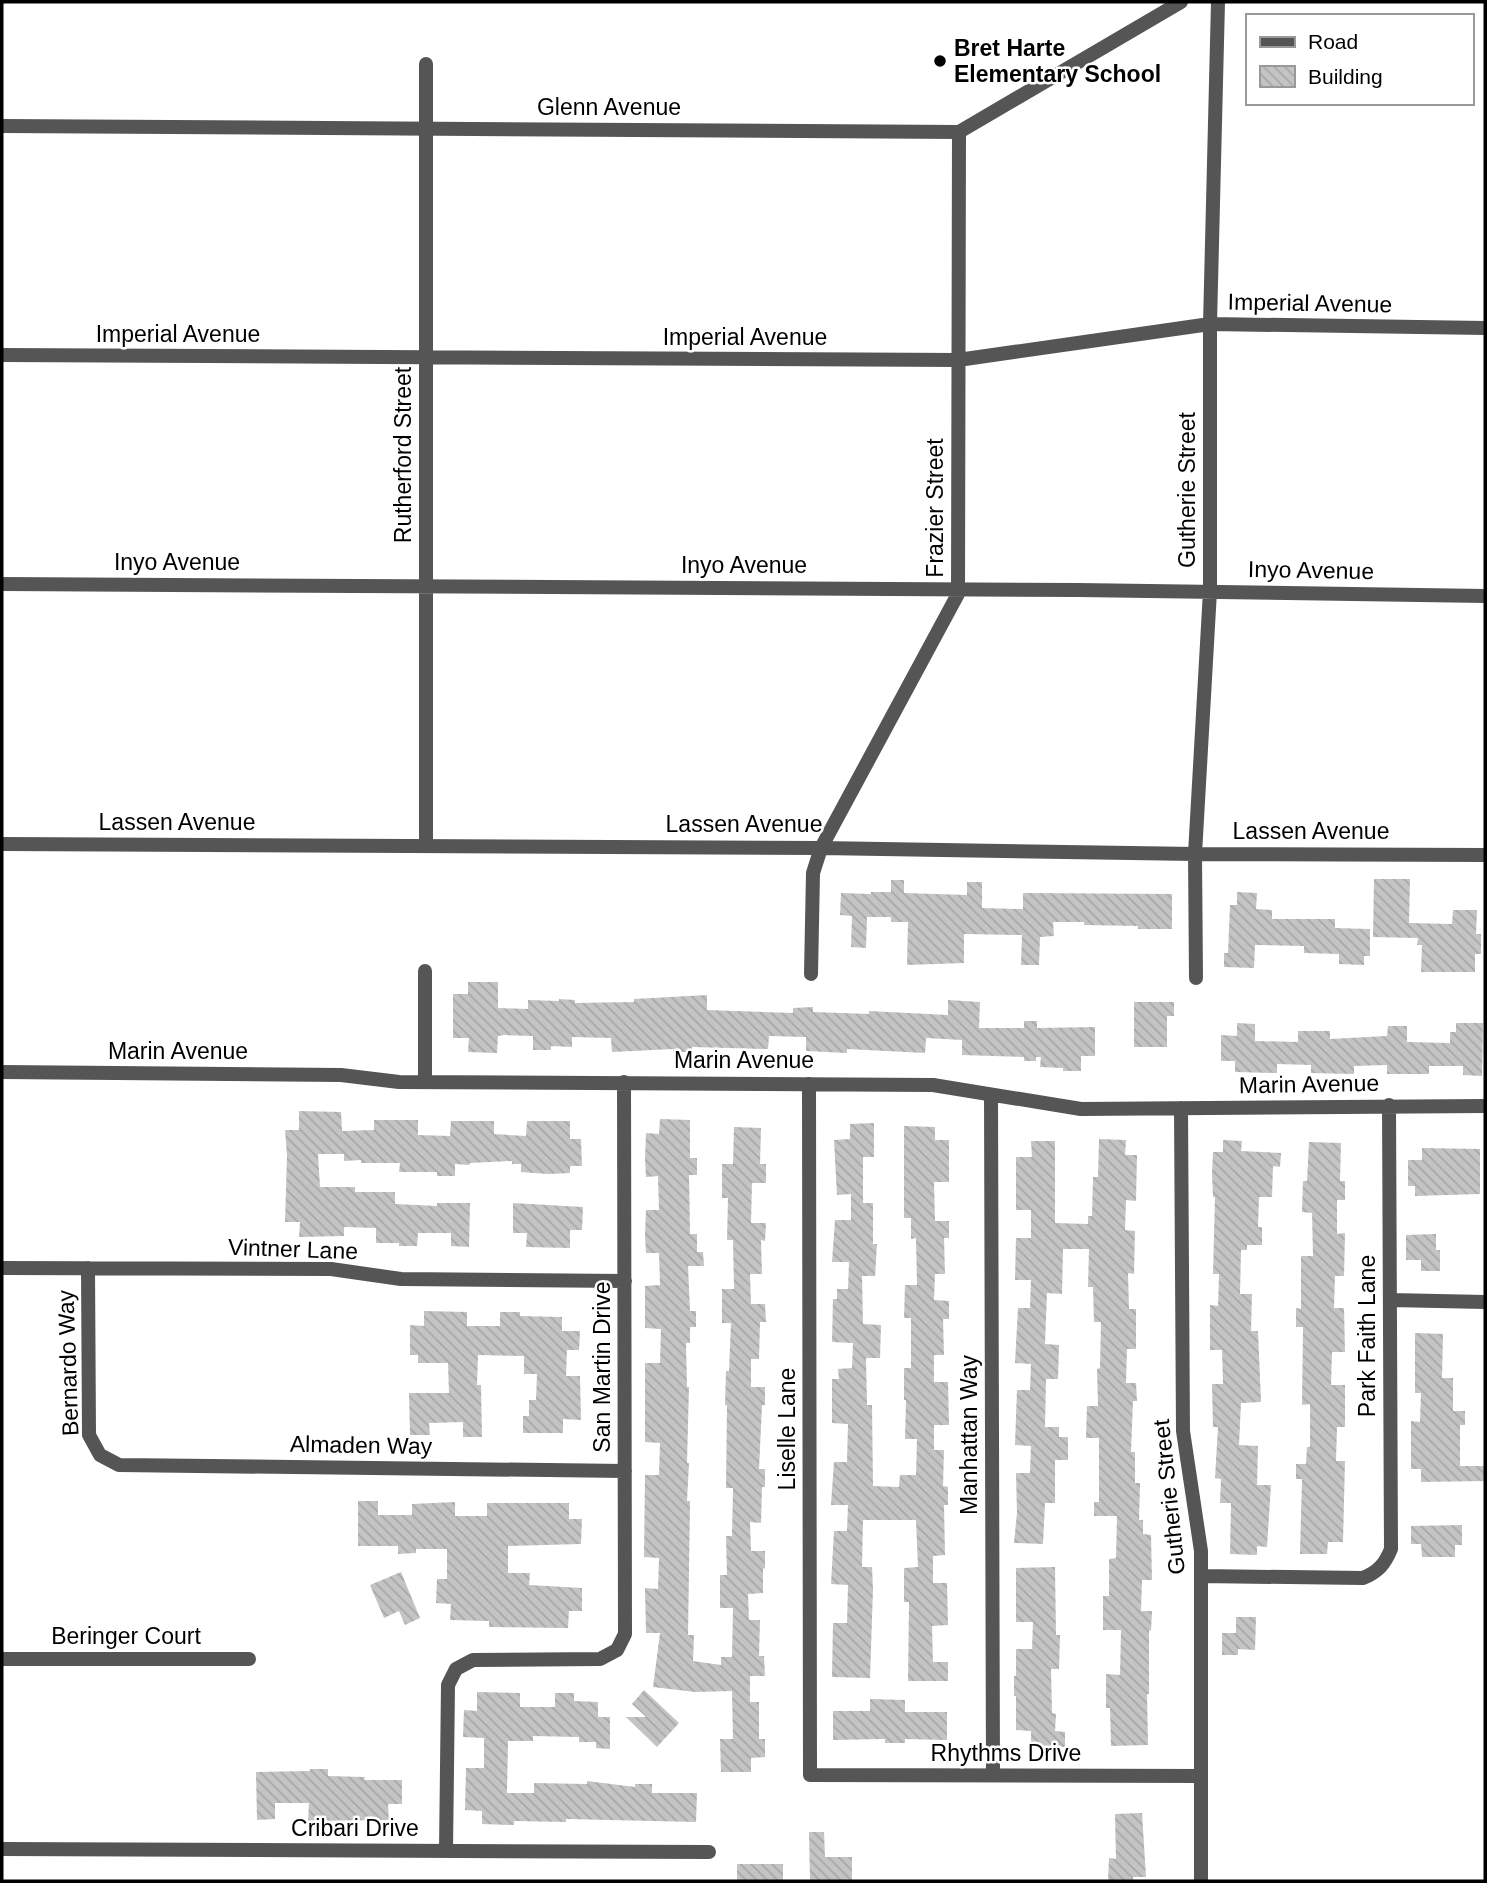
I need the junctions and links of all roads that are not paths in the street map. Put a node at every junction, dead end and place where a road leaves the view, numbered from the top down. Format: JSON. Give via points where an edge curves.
{"nodes":[{"id":1,"x":1181,"y":2,"type":"edge"},
{"id":2,"x":1218,"y":2,"type":"edge"},
{"id":3,"x":426,"y":64,"type":"dead end"},
{"id":4,"x":2,"y":126,"type":"edge"},
{"id":5,"x":426,"y":129,"type":"junction"},
{"id":6,"x":959,"y":132,"type":"junction"},
{"id":7,"x":1210,"y":324,"type":"junction"},
{"id":8,"x":1485,"y":328,"type":"edge"},
{"id":9,"x":2,"y":355,"type":"edge"},
{"id":10,"x":425,"y":359,"type":"junction"},
{"id":11,"x":958,"y":360,"type":"junction"},
{"id":12,"x":2,"y":584,"type":"edge"},
{"id":13,"x":425,"y":586,"type":"junction"},
{"id":14,"x":957,"y":589,"type":"junction"},
{"id":15,"x":1210,"y":591,"type":"junction"},
{"id":16,"x":1485,"y":596,"type":"edge"},
{"id":17,"x":2,"y":844,"type":"edge"},
{"id":18,"x":426,"y":845,"type":"junction"},
{"id":19,"x":821,"y":848,"type":"junction"},
{"id":20,"x":1195,"y":854,"type":"junction"},
{"id":21,"x":1485,"y":855,"type":"edge"},
{"id":22,"x":425,"y":971,"type":"dead end"},
{"id":23,"x":811,"y":974,"type":"dead end"},
{"id":24,"x":1196,"y":978,"type":"dead end"},
{"id":25,"x":2,"y":1072,"type":"edge"},
{"id":26,"x":425,"y":1081,"type":"junction"},
{"id":27,"x":624,"y":1082,"type":"junction"},
{"id":28,"x":809,"y":1084,"type":"junction"},
{"id":29,"x":991,"y":1095,"type":"junction"},
{"id":30,"x":1389,"y":1105,"type":"junction"},
{"id":31,"x":1485,"y":1106,"type":"edge"},
{"id":32,"x":1181,"y":1108,"type":"junction"},
{"id":33,"x":2,"y":1268,"type":"edge"},
{"id":34,"x":88,"y":1268,"type":"junction"},
{"id":35,"x":625,"y":1281,"type":"junction"},
{"id":36,"x":1390,"y":1300,"type":"junction"},
{"id":37,"x":1485,"y":1302,"type":"edge"},
{"id":38,"x":100,"y":1455,"type":"joint"},
{"id":39,"x":625,"y":1471,"type":"junction"},
{"id":40,"x":1201,"y":1576,"type":"junction"},
{"id":41,"x":2,"y":1659,"type":"edge"},
{"id":42,"x":249,"y":1659,"type":"dead end"},
{"id":43,"x":810,"y":1775,"type":"joint"},
{"id":44,"x":993,"y":1775,"type":"junction"},
{"id":45,"x":1202,"y":1776,"type":"junction"},
{"id":46,"x":2,"y":1849,"type":"edge"},
{"id":47,"x":446,"y":1851,"type":"junction"},
{"id":48,"x":709,"y":1852,"type":"dead end"},
{"id":49,"x":1201,"y":1881,"type":"edge"}],
"edges":[{"from":1,"to":6,"type":"street"},
{"from":2,"to":7,"type":"street","name":"Gutherie Street"},
{"from":3,"to":5,"type":"street","name":"Rutherford Street"},
{"from":4,"to":5,"type":"street","name":"Glenn Avenue"},
{"from":5,"to":6,"type":"street","name":"Glenn Avenue"},
{"from":5,"to":10,"type":"street","name":"Rutherford Street"},
{"from":6,"to":11,"type":"street","name":"Frazier Street"},
{"from":7,"to":8,"type":"street","name":"Imperial Avenue"},
{"from":7,"to":11,"type":"street","name":"Imperial Avenue"},
{"from":7,"to":15,"type":"street","name":"Gutherie Street"},
{"from":9,"to":10,"type":"street","name":"Imperial Avenue"},
{"from":10,"to":11,"type":"street","name":"Imperial Avenue"},
{"from":10,"to":13,"type":"street","name":"Rutherford Street"},
{"from":11,"to":14,"type":"street","name":"Frazier Street"},
{"from":12,"to":13,"type":"street","name":"Inyo Avenue"},
{"from":13,"to":14,"type":"street","name":"Inyo Avenue"},
{"from":13,"to":18,"type":"street","name":"Rutherford Street"},
{"from":14,"to":15,"type":"street","name":"Inyo Avenue"},
{"from":14,"to":19,"type":"street","name":"Frazier Street"},
{"from":15,"to":16,"type":"street","name":"Inyo Avenue"},
{"from":15,"to":20,"type":"street","name":"Gutherie Street"},
{"from":17,"to":18,"type":"street","name":"Lassen Avenue"},
{"from":18,"to":19,"type":"street","name":"Lassen Avenue"},
{"from":19,"to":20,"type":"street","name":"Lassen Avenue"},
{"from":19,"to":23,"type":"street","name":"Frazier Street","via":[[813,873]]},
{"from":20,"to":21,"type":"street","name":"Lassen Avenue"},
{"from":20,"to":24,"type":"street","name":"Gutherie Street"},
{"from":22,"to":26,"type":"street"},
{"from":25,"to":26,"type":"street","name":"Marin Avenue","via":[[341,1075]]},
{"from":26,"to":27,"type":"street","name":"Marin Avenue"},
{"from":27,"to":28,"type":"street","name":"Marin Avenue"},
{"from":27,"to":35,"type":"street","name":"San Martin Drive"},
{"from":28,"to":29,"type":"street","name":"Marin Avenue","via":[[933,1086]]},
{"from":28,"to":43,"type":"street","name":"Liselle Lane"},
{"from":29,"to":32,"type":"street","name":"Marin Avenue","via":[[1081,1109]]},
{"from":29,"to":44,"type":"street","name":"Manhattan Way"},
{"from":30,"to":31,"type":"street","name":"Marin Avenue"},
{"from":30,"to":32,"type":"street","name":"Marin Avenue"},
{"from":30,"to":36,"type":"street","name":"Park Faith Lane"},
{"from":32,"to":40,"type":"street","name":"Gutherie Street","via":[[1182,1431],[1198,1522]]},
{"from":33,"to":34,"type":"street","name":"Vintner Lane"},
{"from":34,"to":35,"type":"street","name":"Vintner Lane","via":[[331,1269],[401,1279]]},
{"from":34,"to":38,"type":"street","name":"Bernardo Way","via":[[89,1435]]},
{"from":35,"to":39,"type":"street","name":"San Martin Drive"},
{"from":36,"to":37,"type":"street"},
{"from":36,"to":40,"type":"street","name":"Park Faith Lane","via":[[1391,1549],[1383,1565],[1363,1578]]},
{"from":38,"to":39,"type":"street","name":"Almaden Way","via":[[119,1465]]},
{"from":39,"to":47,"type":"street","name":"San Martin Drive","via":[[625,1634],[617,1650],[600,1659],[473,1660],[456,1669],[448,1685]]},
{"from":40,"to":45,"type":"street","name":"Gutherie Street"},
{"from":41,"to":42,"type":"street","name":"Beringer Court"},
{"from":43,"to":44,"type":"street","name":"Rhythms Drive"},
{"from":44,"to":45,"type":"street","name":"Rhythms Drive"},
{"from":45,"to":49,"type":"street","name":"Gutherie Street"},
{"from":46,"to":47,"type":"street","name":"Cribari Drive"},
{"from":47,"to":48,"type":"street","name":"Cribari Drive"}]}
